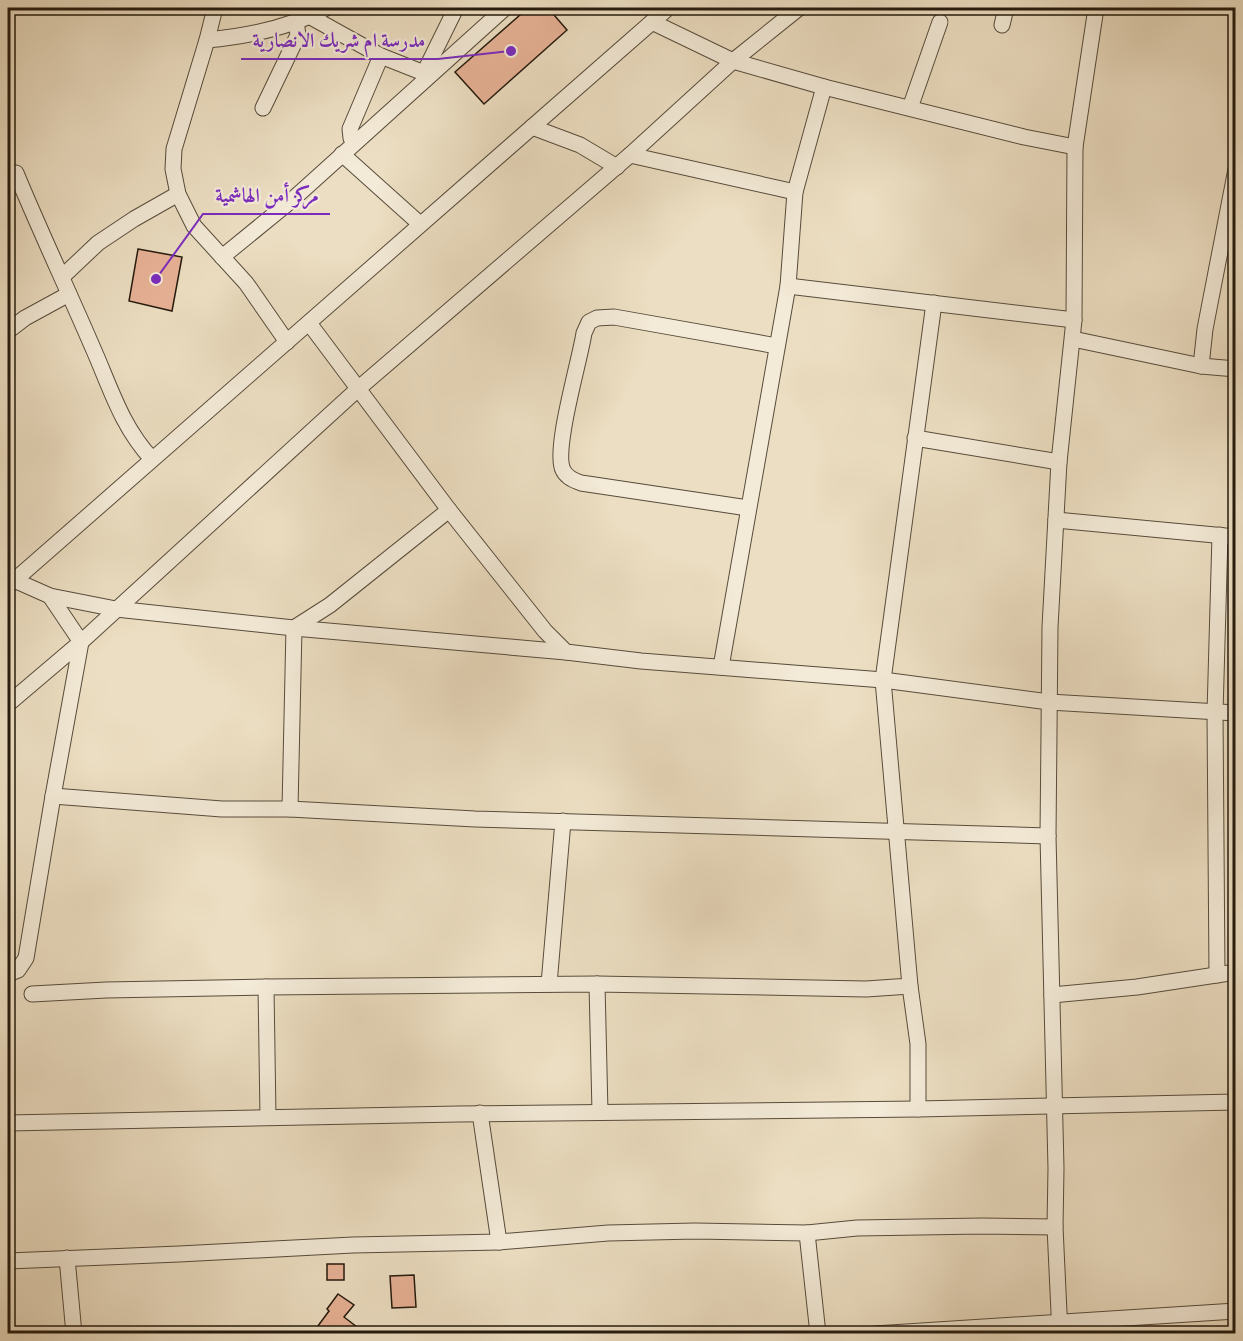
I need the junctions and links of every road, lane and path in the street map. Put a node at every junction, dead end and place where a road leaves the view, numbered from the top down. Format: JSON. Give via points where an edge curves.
{"nodes":[{"id":1,"x":215,"y":8,"type":"edge"},
{"id":2,"x":326,"y":8,"type":"edge"},
{"id":3,"x":456,"y":8,"type":"edge"},
{"id":4,"x":505,"y":8,"type":"edge"},
{"id":5,"x":668,"y":8,"type":"edge"},
{"id":6,"x":799,"y":8,"type":"edge"},
{"id":7,"x":1006,"y":8,"type":"edge"},
{"id":8,"x":1096,"y":8,"type":"edge"},
{"id":9,"x":302,"y":19,"type":"junction"},
{"id":10,"x":652,"y":22,"type":"junction"},
{"id":11,"x":940,"y":22,"type":"dead end"},
{"id":12,"x":1002,"y":25,"type":"dead end"},
{"id":13,"x":207,"y":40,"type":"junction"},
{"id":14,"x":381,"y":56,"type":"junction"},
{"id":15,"x":733,"y":61,"type":"junction"},
{"id":16,"x":426,"y":74,"type":"junction"},
{"id":17,"x":824,"y":87,"type":"junction"},
{"id":18,"x":263,"y":108,"type":"dead end"},
{"id":19,"x":910,"y":108,"type":"junction"},
{"id":20,"x":532,"y":127,"type":"junction"},
{"id":21,"x":357,"y":141,"type":"junction"},
{"id":22,"x":1075,"y":147,"type":"junction"},
{"id":23,"x":342,"y":154,"type":"junction"},
{"id":24,"x":630,"y":155,"type":"junction"},
{"id":25,"x":617,"y":167,"type":"junction"},
{"id":26,"x":1236,"y":169,"type":"edge"},
{"id":27,"x":16,"y":173,"type":"dead end"},
{"id":28,"x":795,"y":192,"type":"junction"},
{"id":29,"x":178,"y":194,"type":"junction"},
{"id":30,"x":420,"y":224,"type":"junction"},
{"id":31,"x":222,"y":257,"type":"junction"},
{"id":32,"x":62,"y":277,"type":"junction"},
{"id":33,"x":788,"y":286,"type":"junction"},
{"id":34,"x":69,"y":294,"type":"junction"},
{"id":35,"x":934,"y":303,"type":"junction"},
{"id":36,"x":1074,"y":320,"type":"junction"},
{"id":37,"x":309,"y":323,"type":"junction"},
{"id":38,"x":8,"y":331,"type":"edge"},
{"id":39,"x":1073,"y":339,"type":"junction"},
{"id":40,"x":287,"y":342,"type":"junction"},
{"id":41,"x":777,"y":346,"type":"junction"},
{"id":42,"x":1200,"y":366,"type":"junction"},
{"id":43,"x":1236,"y":369,"type":"edge"},
{"id":44,"x":359,"y":388,"type":"junction"},
{"id":45,"x":915,"y":438,"type":"junction"},
{"id":46,"x":152,"y":459,"type":"junction"},
{"id":47,"x":1059,"y":462,"type":"junction"},
{"id":48,"x":748,"y":508,"type":"junction"},
{"id":49,"x":449,"y":510,"type":"junction"},
{"id":50,"x":1056,"y":520,"type":"junction"},
{"id":51,"x":1228,"y":536,"type":"edge"},
{"id":52,"x":11,"y":583,"type":"edge"},
{"id":53,"x":50,"y":596,"type":"junction"},
{"id":54,"x":116,"y":609,"type":"junction"},
{"id":55,"x":294,"y":628,"type":"junction"},
{"id":56,"x":81,"y":642,"type":"junction"},
{"id":57,"x":566,"y":652,"type":"junction"},
{"id":58,"x":721,"y":667,"type":"junction"},
{"id":59,"x":883,"y":680,"type":"junction"},
{"id":60,"x":1049,"y":702,"type":"junction"},
{"id":61,"x":8,"y":704,"type":"edge"},
{"id":62,"x":1215,"y":713,"type":"junction"},
{"id":63,"x":1236,"y":713,"type":"edge"},
{"id":64,"x":52,"y":796,"type":"junction"},
{"id":65,"x":290,"y":809,"type":"junction"},
{"id":66,"x":563,"y":821,"type":"junction"},
{"id":67,"x":897,"y":832,"type":"junction"},
{"id":68,"x":1048,"y":836,"type":"junction"},
{"id":69,"x":1236,"y":972,"type":"edge"},
{"id":70,"x":8,"y":974,"type":"edge"},
{"id":71,"x":1217,"y":975,"type":"junction"},
{"id":72,"x":549,"y":984,"type":"junction"},
{"id":73,"x":597,"y":984,"type":"junction"},
{"id":74,"x":910,"y":986,"type":"junction"},
{"id":75,"x":266,"y":987,"type":"junction"},
{"id":76,"x":32,"y":994,"type":"dead end"},
{"id":77,"x":1052,"y":995,"type":"junction"},
{"id":78,"x":1236,"y":1102,"type":"edge"},
{"id":79,"x":1055,"y":1105,"type":"junction"},
{"id":80,"x":918,"y":1109,"type":"junction"},
{"id":81,"x":600,"y":1112,"type":"junction"},
{"id":82,"x":480,"y":1113,"type":"junction"},
{"id":83,"x":268,"y":1117,"type":"junction"},
{"id":84,"x":8,"y":1123,"type":"edge"},
{"id":85,"x":1055,"y":1227,"type":"junction"},
{"id":86,"x":807,"y":1233,"type":"junction"},
{"id":87,"x":499,"y":1242,"type":"junction"},
{"id":88,"x":67,"y":1258,"type":"junction"},
{"id":89,"x":8,"y":1261,"type":"edge"},
{"id":90,"x":1236,"y":1311,"type":"edge"},
{"id":91,"x":1060,"y":1327,"type":"edge"},
{"id":92,"x":74,"y":1334,"type":"edge"},
{"id":93,"x":818,"y":1334,"type":"edge"},
{"id":94,"x":875,"y":1334,"type":"edge"}],
"edges":[{"from":1,"to":13,"type":"street"},
{"from":2,"to":9,"type":"street"},
{"from":3,"to":16,"type":"street"},
{"from":4,"to":16,"type":"street"},
{"from":5,"to":10,"type":"street"},
{"from":6,"to":15,"type":"street"},
{"from":7,"to":12,"type":"street"},
{"from":8,"to":22,"type":"street"},
{"from":9,"to":13,"type":"street","via":[[249,35]]},
{"from":9,"to":14,"type":"street"},
{"from":9,"to":18,"type":"street"},
{"from":10,"to":15,"type":"street"},
{"from":10,"to":20,"type":"street"},
{"from":11,"to":19,"type":"street"},
{"from":13,"to":29,"type":"street","via":[[174,149]]},
{"from":14,"to":16,"type":"street"},
{"from":14,"to":21,"type":"street","via":[[350,129],[351,138]]},
{"from":15,"to":17,"type":"street"},
{"from":15,"to":24,"type":"street"},
{"from":16,"to":21,"type":"street"},
{"from":17,"to":19,"type":"street"},
{"from":17,"to":28,"type":"street"},
{"from":19,"to":22,"type":"street"},
{"from":20,"to":25,"type":"street","via":[[580,145]]},
{"from":20,"to":30,"type":"street"},
{"from":21,"to":23,"type":"street"},
{"from":22,"to":36,"type":"street"},
{"from":23,"to":30,"type":"street"},
{"from":23,"to":31,"type":"street"},
{"from":24,"to":25,"type":"street"},
{"from":24,"to":28,"type":"street"},
{"from":25,"to":44,"type":"street"},
{"from":26,"to":42,"type":"street"},
{"from":27,"to":32,"type":"street"},
{"from":28,"to":33,"type":"street"},
{"from":29,"to":31,"type":"street","via":[[194,225]]},
{"from":29,"to":32,"type":"street","via":[[98,243]]},
{"from":30,"to":37,"type":"street"},
{"from":31,"to":40,"type":"street","via":[[246,283]]},
{"from":32,"to":34,"type":"street"},
{"from":33,"to":35,"type":"street"},
{"from":33,"to":41,"type":"street"},
{"from":34,"to":38,"type":"street"},
{"from":34,"to":46,"type":"street","via":[[113,399],[138,444]]},
{"from":35,"to":36,"type":"street"},
{"from":35,"to":45,"type":"street"},
{"from":36,"to":39,"type":"street"},
{"from":37,"to":40,"type":"street"},
{"from":37,"to":44,"type":"street"},
{"from":39,"to":42,"type":"street"},
{"from":39,"to":47,"type":"street"},
{"from":40,"to":46,"type":"street"},
{"from":41,"to":48,"type":"street"},
{"from":41,"to":48,"type":"street","via":[[614,317],[597,318],[589,322],[584,333],[560,444],[562,470],[581,483]]},
{"from":42,"to":43,"type":"street"},
{"from":44,"to":49,"type":"street"},
{"from":44,"to":54,"type":"street"},
{"from":45,"to":47,"type":"street"},
{"from":45,"to":59,"type":"street"},
{"from":46,"to":52,"type":"street"},
{"from":47,"to":50,"type":"street"},
{"from":48,"to":58,"type":"street"},
{"from":49,"to":55,"type":"street","via":[[330,605]]},
{"from":49,"to":57,"type":"street","via":[[553,641]]},
{"from":50,"to":51,"type":"street"},
{"from":50,"to":60,"type":"street"},
{"from":51,"to":62,"type":"street"},
{"from":52,"to":53,"type":"street"},
{"from":53,"to":54,"type":"street"},
{"from":53,"to":56,"type":"street"},
{"from":54,"to":55,"type":"street"},
{"from":54,"to":56,"type":"street"},
{"from":55,"to":57,"type":"street"},
{"from":55,"to":65,"type":"street"},
{"from":56,"to":61,"type":"street"},
{"from":56,"to":64,"type":"street"},
{"from":57,"to":58,"type":"street"},
{"from":58,"to":59,"type":"street"},
{"from":59,"to":60,"type":"street"},
{"from":59,"to":67,"type":"street"},
{"from":60,"to":62,"type":"street"},
{"from":60,"to":68,"type":"street"},
{"from":62,"to":63,"type":"street"},
{"from":62,"to":71,"type":"street"},
{"from":64,"to":65,"type":"street","via":[[222,809]]},
{"from":64,"to":70,"type":"street","via":[[26,958],[18,970]]},
{"from":65,"to":66,"type":"street"},
{"from":66,"to":67,"type":"street"},
{"from":66,"to":72,"type":"street"},
{"from":67,"to":68,"type":"street"},
{"from":67,"to":74,"type":"street"},
{"from":68,"to":77,"type":"street"},
{"from":69,"to":71,"type":"street"},
{"from":71,"to":77,"type":"street"},
{"from":72,"to":73,"type":"street"},
{"from":72,"to":75,"type":"street"},
{"from":73,"to":74,"type":"street","via":[[866,989]]},
{"from":73,"to":81,"type":"street"},
{"from":74,"to":80,"type":"street","via":[[918,1044]]},
{"from":75,"to":76,"type":"street"},
{"from":75,"to":83,"type":"street"},
{"from":77,"to":79,"type":"street"},
{"from":78,"to":79,"type":"street"},
{"from":79,"to":80,"type":"street"},
{"from":79,"to":85,"type":"street"},
{"from":80,"to":81,"type":"street"},
{"from":81,"to":82,"type":"street"},
{"from":82,"to":83,"type":"street"},
{"from":82,"to":87,"type":"street"},
{"from":83,"to":84,"type":"street"},
{"from":85,"to":86,"type":"street","via":[[857,1228]]},
{"from":85,"to":91,"type":"street"},
{"from":86,"to":87,"type":"street","via":[[608,1233]]},
{"from":86,"to":93,"type":"street"},
{"from":87,"to":88,"type":"street"},
{"from":88,"to":89,"type":"street"},
{"from":88,"to":92,"type":"street"},
{"from":90,"to":91,"type":"street"},
{"from":91,"to":94,"type":"street"}]}
